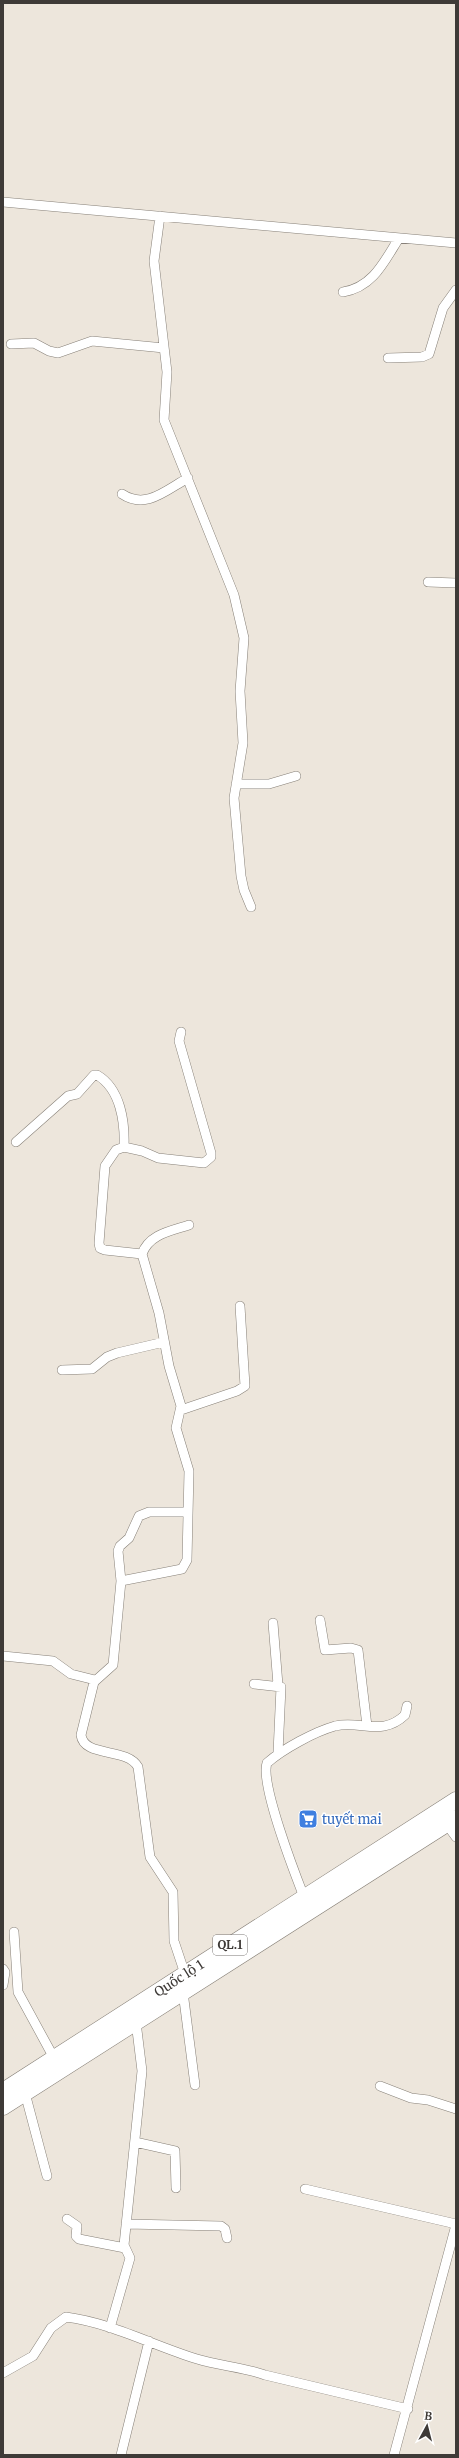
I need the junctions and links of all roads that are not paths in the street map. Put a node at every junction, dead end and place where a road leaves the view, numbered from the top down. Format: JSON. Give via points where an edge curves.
{"nodes":[{"id":1,"x":10,"y":202,"type":"edge"},
{"id":2,"x":160,"y":216,"type":"junction"},
{"id":3,"x":399,"y":238,"type":"junction"},
{"id":4,"x":456,"y":243,"type":"edge"},
{"id":5,"x":456,"y":290,"type":"edge"},
{"id":6,"x":343,"y":292,"type":"dead end"},
{"id":7,"x":11,"y":344,"type":"dead end"},
{"id":8,"x":164,"y":348,"type":"junction"},
{"id":9,"x":388,"y":358,"type":"dead end"},
{"id":10,"x":188,"y":478,"type":"junction"},
{"id":11,"x":122,"y":494,"type":"dead end"},
{"id":12,"x":428,"y":582,"type":"dead end"},
{"id":13,"x":456,"y":583,"type":"edge"},
{"id":14,"x":296,"y":776,"type":"dead end"},
{"id":15,"x":243,"y":784,"type":"junction"},
{"id":16,"x":251,"y":907,"type":"dead end"},
{"id":17,"x":181,"y":1032,"type":"dead end"},
{"id":18,"x":16,"y":1142,"type":"dead end"},
{"id":19,"x":124,"y":1148,"type":"junction"},
{"id":20,"x":189,"y":1225,"type":"dead end"},
{"id":21,"x":142,"y":1254,"type":"junction"},
{"id":22,"x":240,"y":1306,"type":"dead end"},
{"id":23,"x":164,"y":1342,"type":"junction"},
{"id":24,"x":62,"y":1370,"type":"dead end"},
{"id":25,"x":181,"y":1410,"type":"junction"},
{"id":26,"x":188,"y":1512,"type":"junction"},
{"id":27,"x":121,"y":1581,"type":"junction"},
{"id":28,"x":320,"y":1620,"type":"dead end"},
{"id":29,"x":272,"y":1623,"type":"dead end"},
{"id":30,"x":3,"y":1656,"type":"edge"},
{"id":31,"x":95,"y":1680,"type":"junction"},
{"id":32,"x":254,"y":1684,"type":"dead end"},
{"id":33,"x":278,"y":1685,"type":"junction"},
{"id":34,"x":407,"y":1706,"type":"dead end"},
{"id":35,"x":367,"y":1726,"type":"junction"},
{"id":36,"x":278,"y":1753,"type":"junction"},
{"id":37,"x":456,"y":1800,"type":"edge"},
{"id":38,"x":447,"y":1818,"type":"edge"},
{"id":39,"x":456,"y":1837,"type":"edge"},
{"id":40,"x":304,"y":1897,"type":"junction"},
{"id":41,"x":14,"y":1932,"type":"dead end"},
{"id":42,"x":3,"y":1970,"type":"edge"},
{"id":43,"x":185,"y":1974,"type":"junction"},
{"id":44,"x":3,"y":1985,"type":"edge"},
{"id":45,"x":183,"y":1992,"type":"junction"},
{"id":46,"x":136,"y":2022,"type":"junction"},
{"id":47,"x":54,"y":2058,"type":"junction"},
{"id":48,"x":195,"y":2085,"type":"dead end"},
{"id":49,"x":380,"y":2086,"type":"dead end"},
{"id":50,"x":3,"y":2091,"type":"edge"},
{"id":51,"x":25,"y":2093,"type":"junction"},
{"id":52,"x":3,"y":2107,"type":"edge"},
{"id":53,"x":456,"y":2109,"type":"edge"},
{"id":54,"x":135,"y":2142,"type":"junction"},
{"id":55,"x":47,"y":2176,"type":"dead end"},
{"id":56,"x":176,"y":2188,"type":"dead end"},
{"id":57,"x":305,"y":2189,"type":"dead end"},
{"id":58,"x":66,"y":2219,"type":"dead end"},
{"id":59,"x":126,"y":2224,"type":"junction"},
{"id":60,"x":456,"y":2225,"type":"edge"},
{"id":61,"x":227,"y":2238,"type":"dead end"},
{"id":62,"x":454,"y":2240,"type":"edge"},
{"id":63,"x":125,"y":2248,"type":"junction"},
{"id":64,"x":110,"y":2328,"type":"junction"},
{"id":65,"x":149,"y":2341,"type":"junction"},
{"id":66,"x":3,"y":2373,"type":"edge"},
{"id":67,"x":408,"y":2410,"type":"junction"},
{"id":68,"x":121,"y":2455,"type":"edge"},
{"id":69,"x":394,"y":2455,"type":"edge"}],
"edges":[{"from":1,"to":2,"type":"street"},
{"from":2,"to":3,"type":"street"},
{"from":2,"to":8,"type":"street","via":[[154,261]]},
{"from":3,"to":4,"type":"street"},
{"from":3,"to":6,"type":"street","via":[[368,283],[355,290]]},
{"from":5,"to":9,"type":"street","via":[[443,308],[429,354],[422,357]]},
{"from":7,"to":8,"type":"street","via":[[34,343],[58,353],[92,341]]},
{"from":8,"to":10,"type":"street","via":[[167,372],[164,420]]},
{"from":10,"to":11,"type":"street","via":[[148,501],[131,500]]},
{"from":10,"to":15,"type":"street","via":[[234,595],[242,623],[243,660],[240,691]]},
{"from":12,"to":13,"type":"street"},
{"from":14,"to":15,"type":"street","via":[[269,784]]},
{"from":15,"to":16,"type":"street","via":[[234,798],[241,876]]},
{"from":17,"to":19,"type":"street","via":[[179,1041],[211,1157],[204,1163],[181,1161],[158,1158],[142,1151]]},
{"from":18,"to":19,"type":"street","via":[[68,1096],[77,1094],[94,1075],[97,1075],[105,1081],[117,1101],[124,1124]]},
{"from":19,"to":21,"type":"street","via":[[116,1150],[105,1166],[99,1246],[105,1250]]},
{"from":20,"to":21,"type":"street","via":[[153,1238],[145,1245]]},
{"from":21,"to":23,"type":"street","via":[[159,1313]]},
{"from":22,"to":25,"type":"street","via":[[246,1386]]},
{"from":23,"to":24,"type":"street","via":[[117,1353],[107,1357],[92,1369]]},
{"from":23,"to":25,"type":"street"},
{"from":25,"to":26,"type":"street","via":[[176,1428],[189,1470]]},
{"from":26,"to":27,"type":"street","via":[[187,1560],[184,1568]]},
{"from":26,"to":27,"type":"street","via":[[149,1512],[139,1516],[129,1538],[118,1551]]},
{"from":27,"to":31,"type":"street","via":[[113,1665]]},
{"from":28,"to":35,"type":"street","via":[[325,1650],[358,1650]]},
{"from":29,"to":33,"type":"street"},
{"from":30,"to":31,"type":"street","via":[[52,1661],[71,1674]]},
{"from":31,"to":43,"type":"street","via":[[82,1738],[87,1745],[97,1750],[132,1758],[138,1767],[150,1857],[173,1892],[174,1941]]},
{"from":32,"to":33,"type":"street"},
{"from":33,"to":36,"type":"street","via":[[281,1687],[282,1703]]},
{"from":34,"to":35,"type":"street","via":[[404,1715],[386,1727]]},
{"from":35,"to":36,"type":"street","via":[[334,1726]]},
{"from":36,"to":40,"type":"street","via":[[267,1763],[266,1772],[287,1855]]},
{"from":37,"to":38,"type":"highway","name":"Quốc lộ 1","number":"QL.1"},
{"from":38,"to":39,"type":"street"},
{"from":38,"to":40,"type":"highway","name":"Quốc lộ 1","number":"QL.1"},
{"from":38,"to":45,"type":"highway","name":"Quốc lộ 1","number":"QL.1"},
{"from":40,"to":43,"type":"highway","name":"Quốc lộ 1","number":"QL.1"},
{"from":41,"to":47,"type":"street","via":[[18,1992]]},
{"from":42,"to":44,"type":"street"},
{"from":43,"to":47,"type":"highway","name":"Quốc lộ 1","number":"QL.1"},
{"from":45,"to":46,"type":"highway","name":"Quốc lộ 1","number":"QL.1"},
{"from":45,"to":48,"type":"street"},
{"from":46,"to":51,"type":"highway","name":"Quốc lộ 1","number":"QL.1"},
{"from":46,"to":54,"type":"street","via":[[142,2071]]},
{"from":47,"to":50,"type":"highway","name":"Quốc lộ 1","number":"QL.1"},
{"from":49,"to":53,"type":"street","via":[[411,2098],[428,2100]]},
{"from":51,"to":52,"type":"highway","name":"Quốc lộ 1","number":"QL.1"},
{"from":51,"to":55,"type":"street"},
{"from":54,"to":56,"type":"street","via":[[175,2151]]},
{"from":54,"to":59,"type":"street"},
{"from":57,"to":60,"type":"street"},
{"from":58,"to":63,"type":"street","via":[[76,2226],[76,2236],[79,2239]]},
{"from":59,"to":61,"type":"street","via":[[221,2226],[225,2229]]},
{"from":59,"to":63,"type":"street"},
{"from":60,"to":62,"type":"street"},
{"from":62,"to":67,"type":"street"},
{"from":63,"to":64,"type":"street","via":[[130,2258]]},
{"from":64,"to":65,"type":"street"},
{"from":64,"to":66,"type":"street","via":[[64,2318],[51,2328],[33,2356]]},
{"from":65,"to":67,"type":"street","via":[[198,2359],[249,2369]]},
{"from":65,"to":68,"type":"street"},
{"from":67,"to":69,"type":"street"}]}
